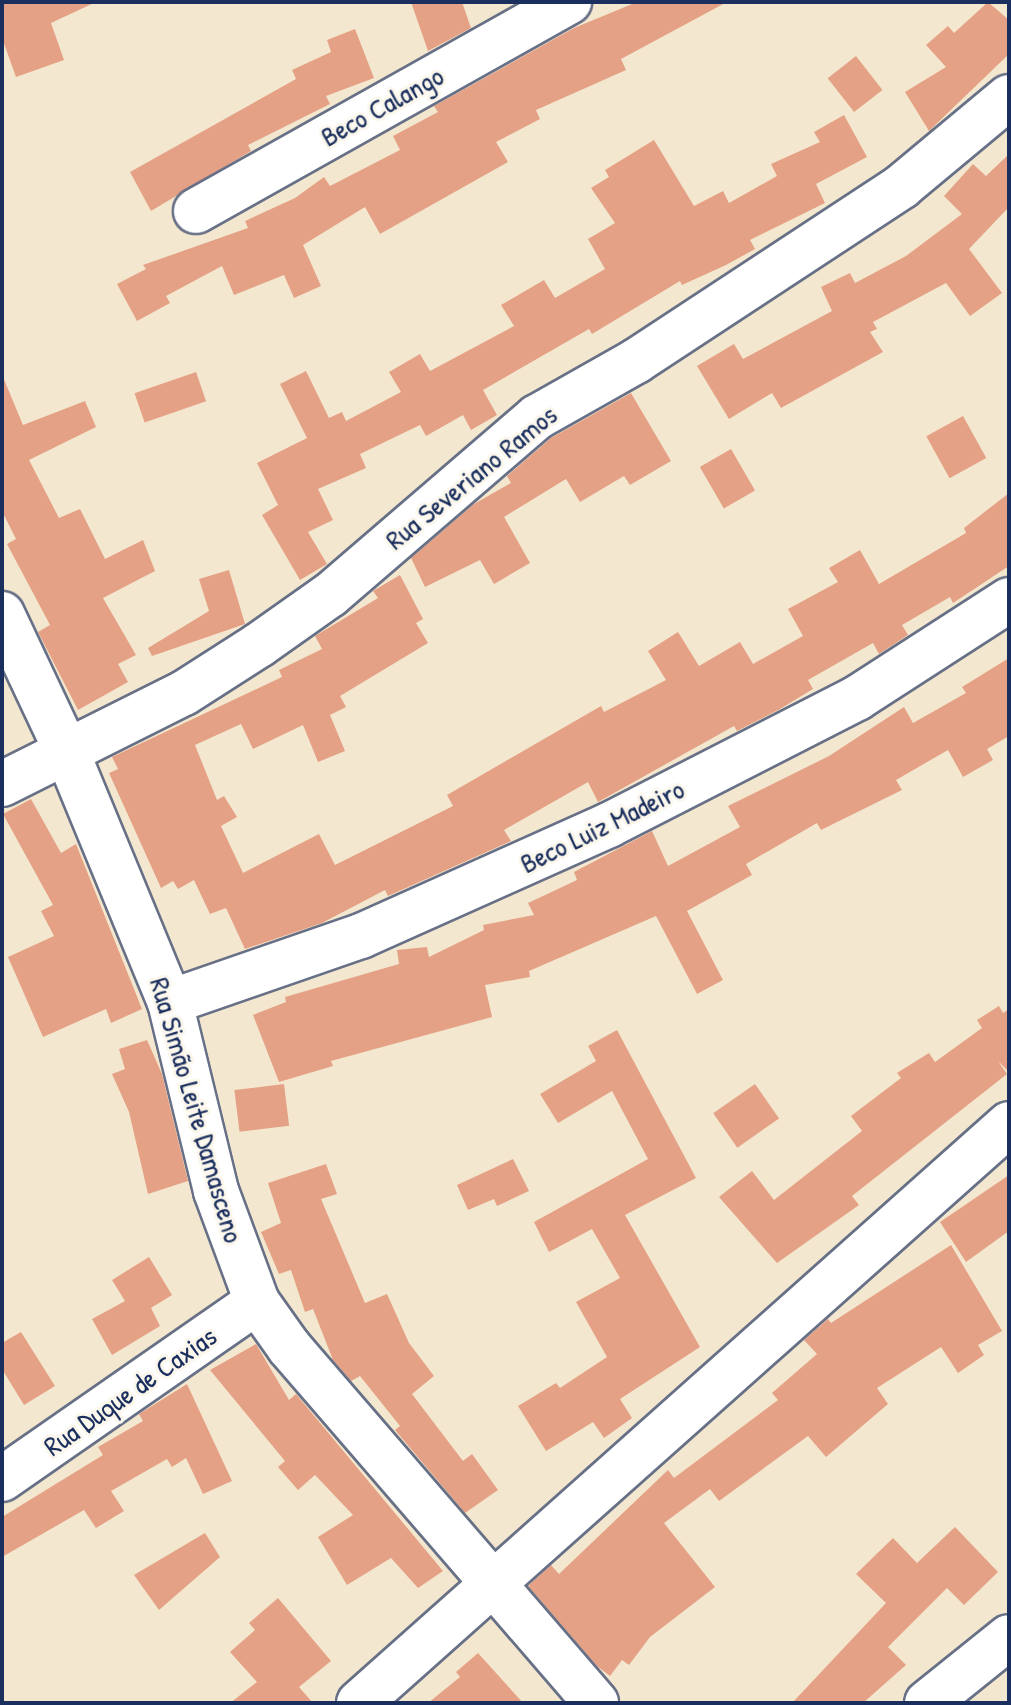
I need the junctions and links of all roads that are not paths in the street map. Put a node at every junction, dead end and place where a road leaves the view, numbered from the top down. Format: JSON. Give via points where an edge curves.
{"nodes":[{"id":1,"x":569,"y":2,"type":"edge"},
{"id":2,"x":1009,"y":97,"type":"edge"},
{"id":3,"x":196,"y":211,"type":"dead end"},
{"id":4,"x":1009,"y":600,"type":"edge"},
{"id":5,"x":2,"y":614,"type":"edge"},
{"id":6,"x":66,"y":750,"type":"junction"},
{"id":7,"x":2,"y":784,"type":"edge"},
{"id":8,"x":170,"y":1002,"type":"junction"},
{"id":9,"x":1009,"y":1124,"type":"edge"},
{"id":10,"x":257,"y":1302,"type":"junction"},
{"id":11,"x":2,"y":1479,"type":"edge"},
{"id":12,"x":492,"y":1586,"type":"junction"},
{"id":13,"x":1009,"y":1637,"type":"edge"},
{"id":14,"x":359,"y":1703,"type":"edge"},
{"id":15,"x":596,"y":1703,"type":"edge"},
{"id":16,"x":927,"y":1703,"type":"edge"}],
"edges":[{"from":1,"to":3,"type":"street","name":"Beco Calango"},
{"from":2,"to":6,"type":"street","name":"Rua Severiano Ramos","via":[[902,186],[636,361],[537,417],[330,595],[271,637],[184,693]]},
{"from":4,"to":8,"type":"street","name":"Beco Luiz Madeiro","via":[[857,698],[609,825],[361,936]]},
{"from":5,"to":6,"type":"street","name":"Rua Simão Leite Damasceno"},
{"from":6,"to":7,"type":"street","name":"Rua Severiano Ramos"},
{"from":6,"to":8,"type":"street","name":"Rua Simão Leite Damasceno"},
{"from":8,"to":10,"type":"street","name":"Rua Simão Leite Damasceno","via":[[216,1191]]},
{"from":9,"to":12,"type":"street"},
{"from":10,"to":11,"type":"street","name":"Rua Duque de Caxias"},
{"from":10,"to":12,"type":"street","name":"Rua Simão Leite Damasceno"},
{"from":12,"to":14,"type":"street"},
{"from":12,"to":15,"type":"street","name":"Rua Simão Leite Damasceno"},
{"from":13,"to":16,"type":"street"}]}
